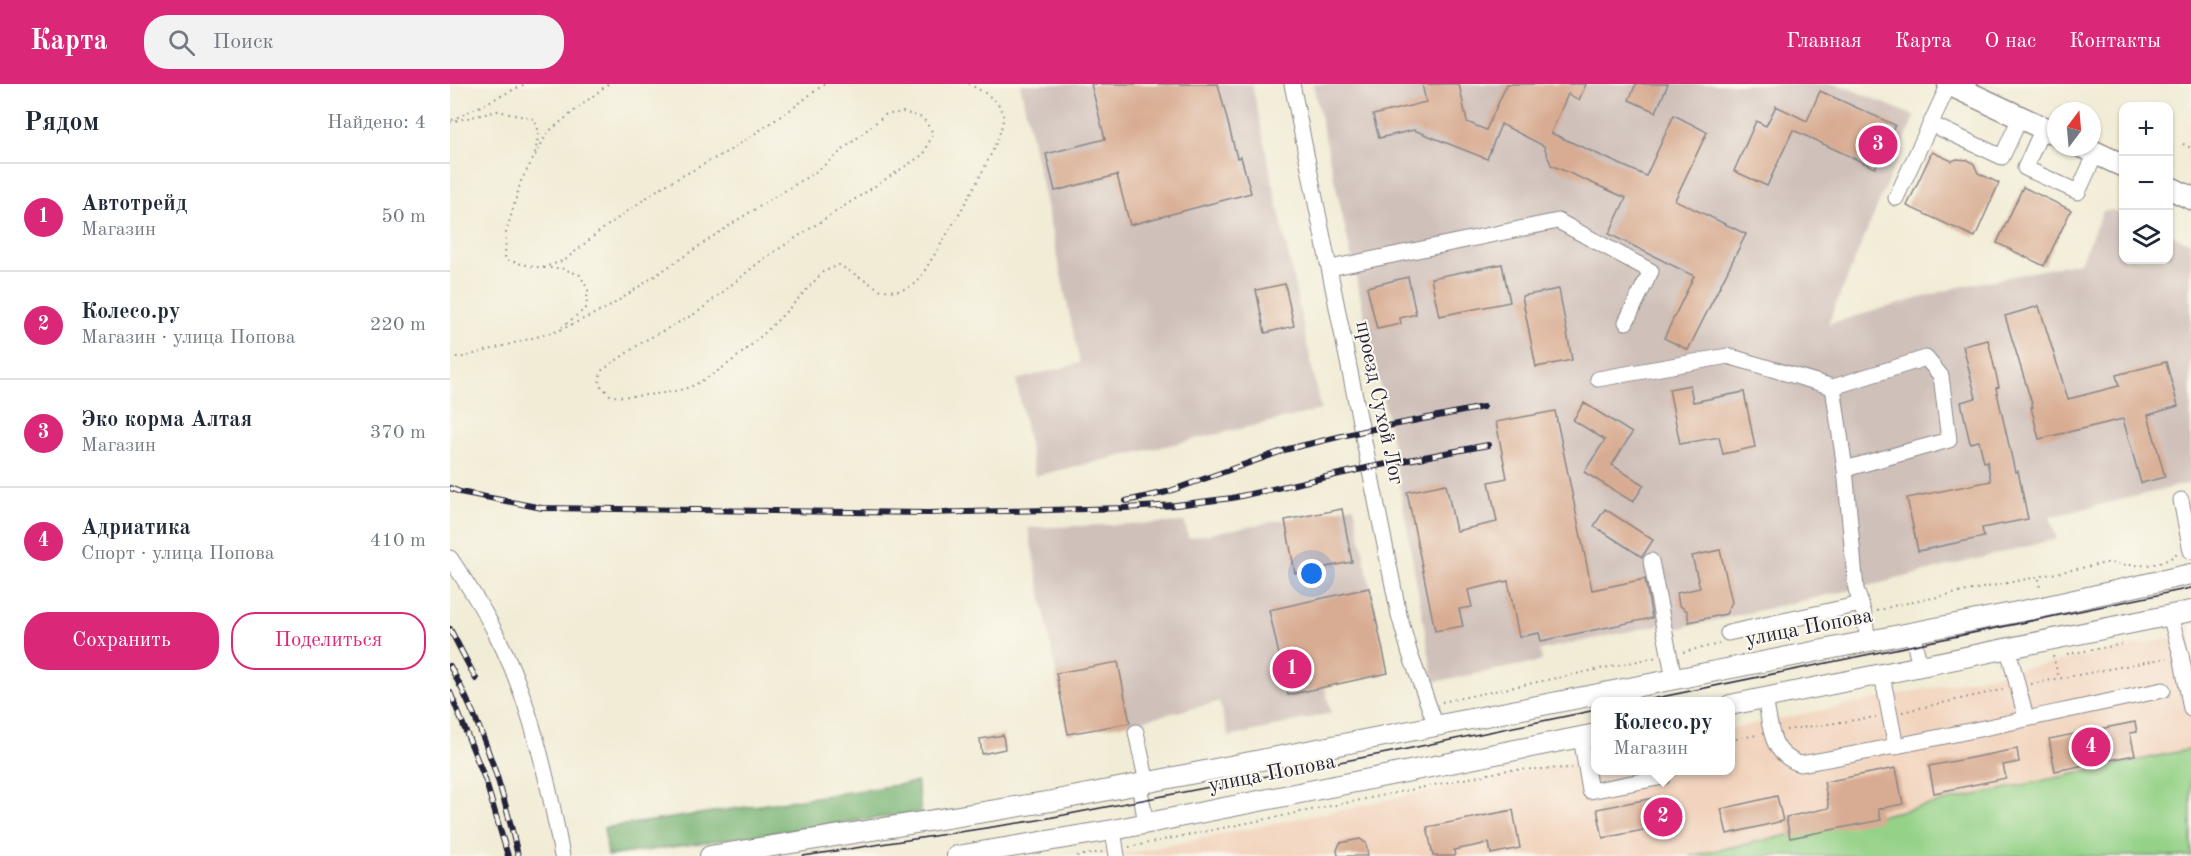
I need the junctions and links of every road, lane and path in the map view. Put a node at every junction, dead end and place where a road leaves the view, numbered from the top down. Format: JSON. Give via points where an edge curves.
{"nodes":[{"id":1,"x":525,"y":84,"type":"edge"},
{"id":2,"x":608,"y":84,"type":"edge"},
{"id":3,"x":824,"y":84,"type":"edge"},
{"id":4,"x":969,"y":84,"type":"edge"},
{"id":5,"x":1292,"y":84,"type":"edge"},
{"id":6,"x":1949,"y":84,"type":"edge"},
{"id":7,"x":2020,"y":118,"type":"junction"},
{"id":8,"x":450,"y":122,"type":"edge"},
{"id":9,"x":1931,"y":124,"type":"junction"},
{"id":10,"x":2047,"y":130,"type":"edge"},
{"id":11,"x":2047,"y":134,"type":"edge"},
{"id":12,"x":2183,"y":144,"type":"dead end"},
{"id":13,"x":2191,"y":148,"type":"edge"},
{"id":14,"x":2101,"y":155,"type":"edge"},
{"id":15,"x":535,"y":156,"type":"junction"},
{"id":16,"x":2087,"y":156,"type":"edge"},
{"id":17,"x":2119,"y":164,"type":"edge"},
{"id":18,"x":2173,"y":189,"type":"edge"},
{"id":19,"x":1896,"y":198,"type":"dead end"},
{"id":20,"x":2191,"y":198,"type":"edge"},
{"id":21,"x":542,"y":268,"type":"junction"},
{"id":22,"x":1330,"y":268,"type":"junction"},
{"id":23,"x":1626,"y":322,"type":"dead end"},
{"id":24,"x":558,"y":331,"type":"junction"},
{"id":25,"x":450,"y":357,"type":"edge"},
{"id":26,"x":1598,"y":379,"type":"dead end"},
{"id":27,"x":1833,"y":387,"type":"junction"},
{"id":28,"x":1845,"y":469,"type":"junction"},
{"id":29,"x":2181,"y":500,"type":"dead end"},
{"id":30,"x":2191,"y":550,"type":"edge"},
{"id":31,"x":450,"y":558,"type":"edge"},
{"id":32,"x":1652,"y":561,"type":"dead end"},
{"id":33,"x":2191,"y":574,"type":"edge"},
{"id":34,"x":2039,"y":577,"type":"dead end"},
{"id":35,"x":2040,"y":591,"type":"dead end"},
{"id":36,"x":1861,"y":604,"type":"junction"},
{"id":37,"x":2191,"y":611,"type":"edge"},
{"id":38,"x":2170,"y":616,"type":"junction"},
{"id":39,"x":1912,"y":632,"type":"junction"},
{"id":40,"x":1728,"y":633,"type":"dead end"},
{"id":41,"x":1868,"y":641,"type":"junction"},
{"id":42,"x":2125,"y":644,"type":"dead end"},
{"id":43,"x":2008,"y":649,"type":"junction"},
{"id":44,"x":2181,"y":655,"type":"junction"},
{"id":45,"x":1920,"y":667,"type":"junction"},
{"id":46,"x":1882,"y":675,"type":"junction"},
{"id":47,"x":1674,"y":679,"type":"junction"},
{"id":48,"x":2059,"y":679,"type":"junction"},
{"id":49,"x":2018,"y":686,"type":"junction"},
{"id":50,"x":2163,"y":690,"type":"dead end"},
{"id":51,"x":1765,"y":698,"type":"junction"},
{"id":52,"x":1735,"y":704,"type":"edge"},
{"id":53,"x":2191,"y":709,"type":"edge"},
{"id":54,"x":2026,"y":718,"type":"junction"},
{"id":55,"x":1436,"y":726,"type":"junction"},
{"id":56,"x":1136,"y":732,"type":"dead end"},
{"id":57,"x":1588,"y":735,"type":"edge"},
{"id":58,"x":1896,"y":747,"type":"junction"},
{"id":59,"x":1586,"y":768,"type":"junction"},
{"id":60,"x":1663,"y":775,"type":"edge"},
{"id":61,"x":1142,"y":784,"type":"junction"},
{"id":62,"x":1146,"y":823,"type":"junction"},
{"id":63,"x":1113,"y":830,"type":"junction"},
{"id":64,"x":1033,"y":850,"type":"edge"},
{"id":65,"x":1117,"y":853,"type":"edge"},
{"id":66,"x":562,"y":856,"type":"edge"},
{"id":67,"x":710,"y":856,"type":"edge"},
{"id":68,"x":957,"y":856,"type":"edge"},
{"id":69,"x":1077,"y":856,"type":"edge"}],
"edges":[{"from":1,"to":8,"type":"path"},
{"from":2,"to":15,"type":"path","via":[[548,132]]},
{"from":3,"to":21,"type":"path","via":[[732,149],[660,188],[565,260]]},
{"from":4,"to":24,"type":"path","via":[[995,100],[1003,114],[1001,128],[981,174],[917,283],[900,291],[881,290],[839,265],[823,272],[741,355],[691,387],[627,398],[611,396],[599,384],[601,371],[644,341],[698,312],[762,260],[924,154],[933,133],[923,118],[903,112],[885,115],[817,171],[609,307]]},
{"from":5,"to":22,"type":"street","name":"проезд Сухой Лог"},
{"from":6,"to":7,"type":"highway"},
{"from":6,"to":9,"type":"street"},
{"from":7,"to":9,"type":"street","via":[[2002,158]]},
{"from":7,"to":10,"type":"highway"},
{"from":8,"to":15,"type":"path","via":[[498,111],[534,119],[539,132]]},
{"from":9,"to":19,"type":"street"},
{"from":11,"to":16,"type":"street","via":[[2025,168],[2078,192]]},
{"from":12,"to":13,"type":"path"},
{"from":14,"to":17,"type":"highway"},
{"from":15,"to":21,"type":"path","via":[[521,181],[506,233],[505,259]]},
{"from":18,"to":20,"type":"highway"},
{"from":21,"to":24,"type":"path","via":[[561,268],[580,275],[588,290],[585,308]]},
{"from":22,"to":23,"type":"street","via":[[1558,221],[1652,272]]},
{"from":22,"to":55,"type":"street","name":"проезд Сухой Лог","via":[[1399,615]]},
{"from":24,"to":25,"type":"path","via":[[463,357]]},
{"from":26,"to":27,"type":"street","via":[[1728,356]]},
{"from":27,"to":28,"type":"street"},
{"from":27,"to":28,"type":"street","via":[[1926,358],[1941,376],[1949,440]]},
{"from":28,"to":36,"type":"street","via":[[1856,589]]},
{"from":29,"to":30,"type":"street"},
{"from":31,"to":66,"type":"street","via":[[496,633],[523,697],[545,772]]},
{"from":32,"to":47,"type":"street"},
{"from":33,"to":39,"type":"main road","name":"улица Попова"},
{"from":34,"to":35,"type":"path"},
{"from":36,"to":40,"type":"street"},
{"from":36,"to":41,"type":"street"},
{"from":37,"to":38,"type":"main road"},
{"from":38,"to":43,"type":"main road"},
{"from":38,"to":44,"type":"street"},
{"from":39,"to":41,"type":"main road","name":"улица Попова"},
{"from":39,"to":45,"type":"street"},
{"from":41,"to":47,"type":"main road","name":"улица Попова"},
{"from":42,"to":48,"type":"path","via":[[2053,655]]},
{"from":43,"to":45,"type":"main road"},
{"from":43,"to":49,"type":"street"},
{"from":44,"to":48,"type":"path"},
{"from":44,"to":53,"type":"street"},
{"from":45,"to":46,"type":"main road"},
{"from":46,"to":51,"type":"main road"},
{"from":46,"to":58,"type":"street"},
{"from":47,"to":55,"type":"main road","name":"улица Попова"},
{"from":48,"to":49,"type":"path"},
{"from":49,"to":54,"type":"street"},
{"from":50,"to":54,"type":"street"},
{"from":51,"to":52,"type":"main road"},
{"from":51,"to":58,"type":"street","via":[[1776,747],[1787,759],[1800,764]]},
{"from":54,"to":58,"type":"street"},
{"from":55,"to":61,"type":"main road","name":"улица Попова"},
{"from":56,"to":61,"type":"street"},
{"from":57,"to":59,"type":"street"},
{"from":57,"to":62,"type":"main road","name":"улица Попова"},
{"from":59,"to":60,"type":"street","via":[[1590,790]]},
{"from":59,"to":65,"type":"path","via":[[1508,770]]},
{"from":61,"to":62,"type":"street"},
{"from":61,"to":67,"type":"main road","name":"улица Попова"},
{"from":62,"to":63,"type":"main road","name":"улица Попова"},
{"from":63,"to":64,"type":"main road","name":"улица Попова"},
{"from":63,"to":65,"type":"street"},
{"from":64,"to":68,"type":"main road","name":"улица Попова"},
{"from":65,"to":69,"type":"path"}]}
